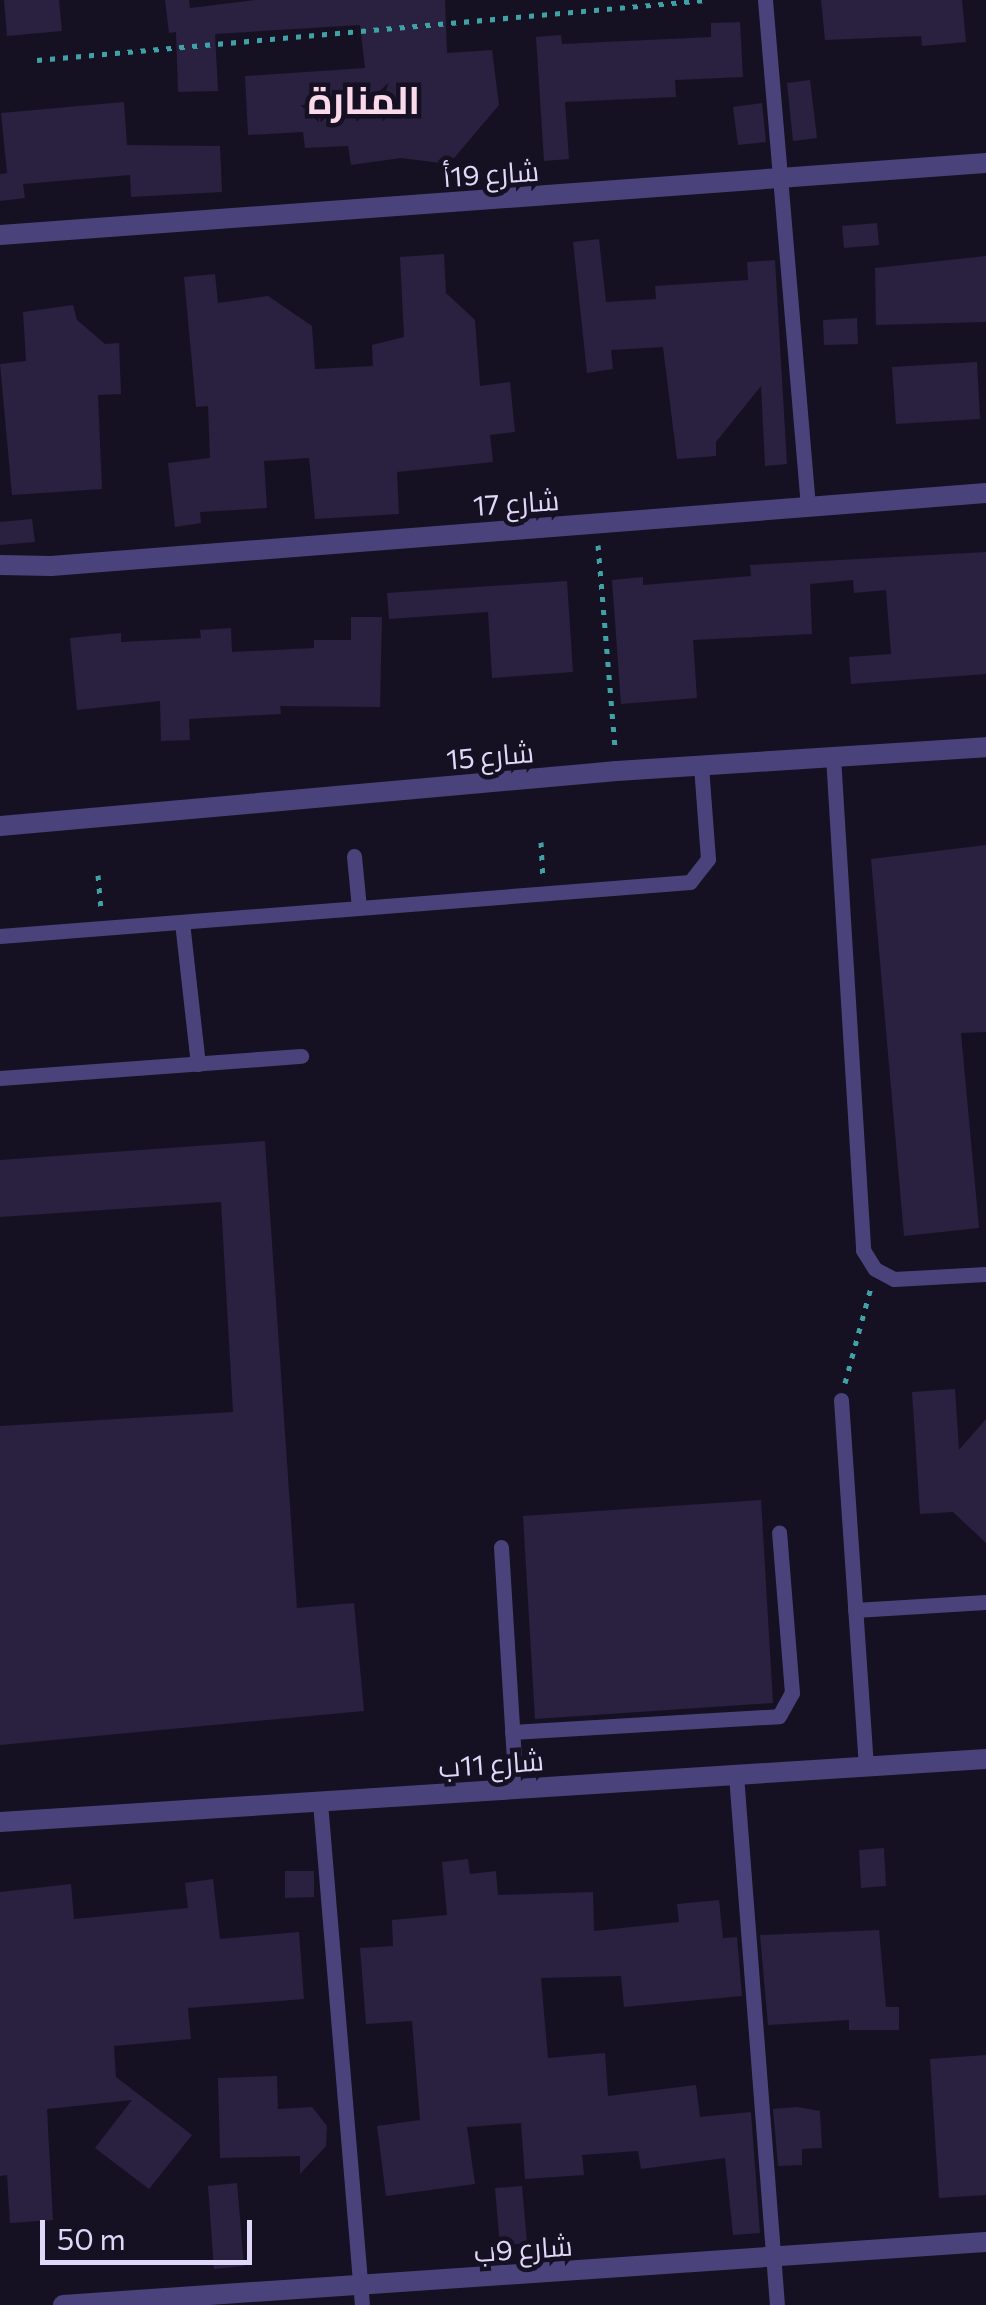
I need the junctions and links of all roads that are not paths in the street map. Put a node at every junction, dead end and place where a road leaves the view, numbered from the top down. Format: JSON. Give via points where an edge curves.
{"nodes":[{"id":1,"x":765,"y":0,"type":"edge"},
{"id":2,"x":986,"y":162,"type":"edge"},
{"id":3,"x":780,"y":180,"type":"junction"},
{"id":4,"x":0,"y":235,"type":"edge"},
{"id":5,"x":986,"y":493,"type":"edge"},
{"id":6,"x":808,"y":507,"type":"junction"},
{"id":7,"x":0,"y":565,"type":"edge"},
{"id":8,"x":51,"y":566,"type":"junction"},
{"id":9,"x":0,"y":580,"type":"edge"},
{"id":10,"x":986,"y":747,"type":"edge"},
{"id":11,"x":832,"y":756,"type":"junction"},
{"id":12,"x":701,"y":765,"type":"junction"},
{"id":13,"x":0,"y":826,"type":"edge"},
{"id":14,"x":354,"y":856,"type":"dead end"},
{"id":15,"x":359,"y":908,"type":"junction"},
{"id":16,"x":182,"y":922,"type":"junction"},
{"id":17,"x":0,"y":936,"type":"edge"},
{"id":18,"x":301,"y":1056,"type":"dead end"},
{"id":19,"x":198,"y":1064,"type":"junction"},
{"id":20,"x":0,"y":1078,"type":"edge"},
{"id":21,"x":986,"y":1274,"type":"edge"},
{"id":22,"x":840,"y":1400,"type":"road end"},
{"id":23,"x":779,"y":1533,"type":"dead end"},
{"id":24,"x":501,"y":1547,"type":"dead end"},
{"id":25,"x":986,"y":1602,"type":"edge"},
{"id":26,"x":855,"y":1610,"type":"junction"},
{"id":27,"x":512,"y":1732,"type":"junction"},
{"id":28,"x":986,"y":1760,"type":"edge"},
{"id":29,"x":866,"y":1767,"type":"junction"},
{"id":30,"x":736,"y":1775,"type":"junction"},
{"id":31,"x":516,"y":1790,"type":"junction"},
{"id":32,"x":320,"y":1802,"type":"junction"},
{"id":33,"x":0,"y":1822,"type":"edge"},
{"id":34,"x":986,"y":2242,"type":"edge"},
{"id":35,"x":774,"y":2257,"type":"junction"},
{"id":36,"x":361,"y":2296,"type":"edge"},
{"id":37,"x":63,"y":2305,"type":"edge"},
{"id":38,"x":778,"y":2305,"type":"edge"}],
"edges":[{"from":1,"to":3,"type":"lane"},
{"from":2,"to":3,"type":"street","name":"شارع 19أ"},
{"from":3,"to":4,"type":"street","name":"شارع 19أ"},
{"from":3,"to":6,"type":"lane"},
{"from":5,"to":6,"type":"street","name":"شارع 17"},
{"from":6,"to":8,"type":"street","name":"شارع 17"},
{"from":7,"to":8,"type":"street","name":"شارع 17"},
{"from":8,"to":9,"type":"street","name":"شارع 17"},
{"from":10,"to":11,"type":"street","name":"شارع 15"},
{"from":11,"to":12,"type":"street","name":"شارع 15"},
{"from":11,"to":21,"type":"lane","via":[[861,1237],[876,1269],[904,1280]]},
{"from":12,"to":13,"type":"street","name":"شارع 15"},
{"from":12,"to":15,"type":"lane","via":[[706,867],[690,882]]},
{"from":14,"to":15,"type":"lane"},
{"from":15,"to":16,"type":"lane"},
{"from":16,"to":17,"type":"lane"},
{"from":16,"to":19,"type":"lane"},
{"from":18,"to":19,"type":"lane"},
{"from":19,"to":20,"type":"lane"},
{"from":22,"to":26,"type":"lane"},
{"from":23,"to":27,"type":"lane","via":[[792,1693],[779,1716]]},
{"from":24,"to":27,"type":"lane"},
{"from":25,"to":26,"type":"lane"},
{"from":26,"to":29,"type":"lane"},
{"from":27,"to":31,"type":"lane"},
{"from":28,"to":29,"type":"street","name":"شارع 11ب"},
{"from":29,"to":30,"type":"street","name":"شارع 11ب"},
{"from":30,"to":31,"type":"street","name":"شارع 11ب"},
{"from":30,"to":35,"type":"lane"},
{"from":31,"to":32,"type":"street","name":"شارع 11ب"},
{"from":32,"to":33,"type":"street","name":"شارع 11ب"},
{"from":32,"to":36,"type":"lane"},
{"from":34,"to":35,"type":"street","name":"شارع 9ب"},
{"from":35,"to":36,"type":"street","name":"شارع 9ب"},
{"from":35,"to":38,"type":"lane"},
{"from":36,"to":37,"type":"street","name":"شارع 9ب"}]}
